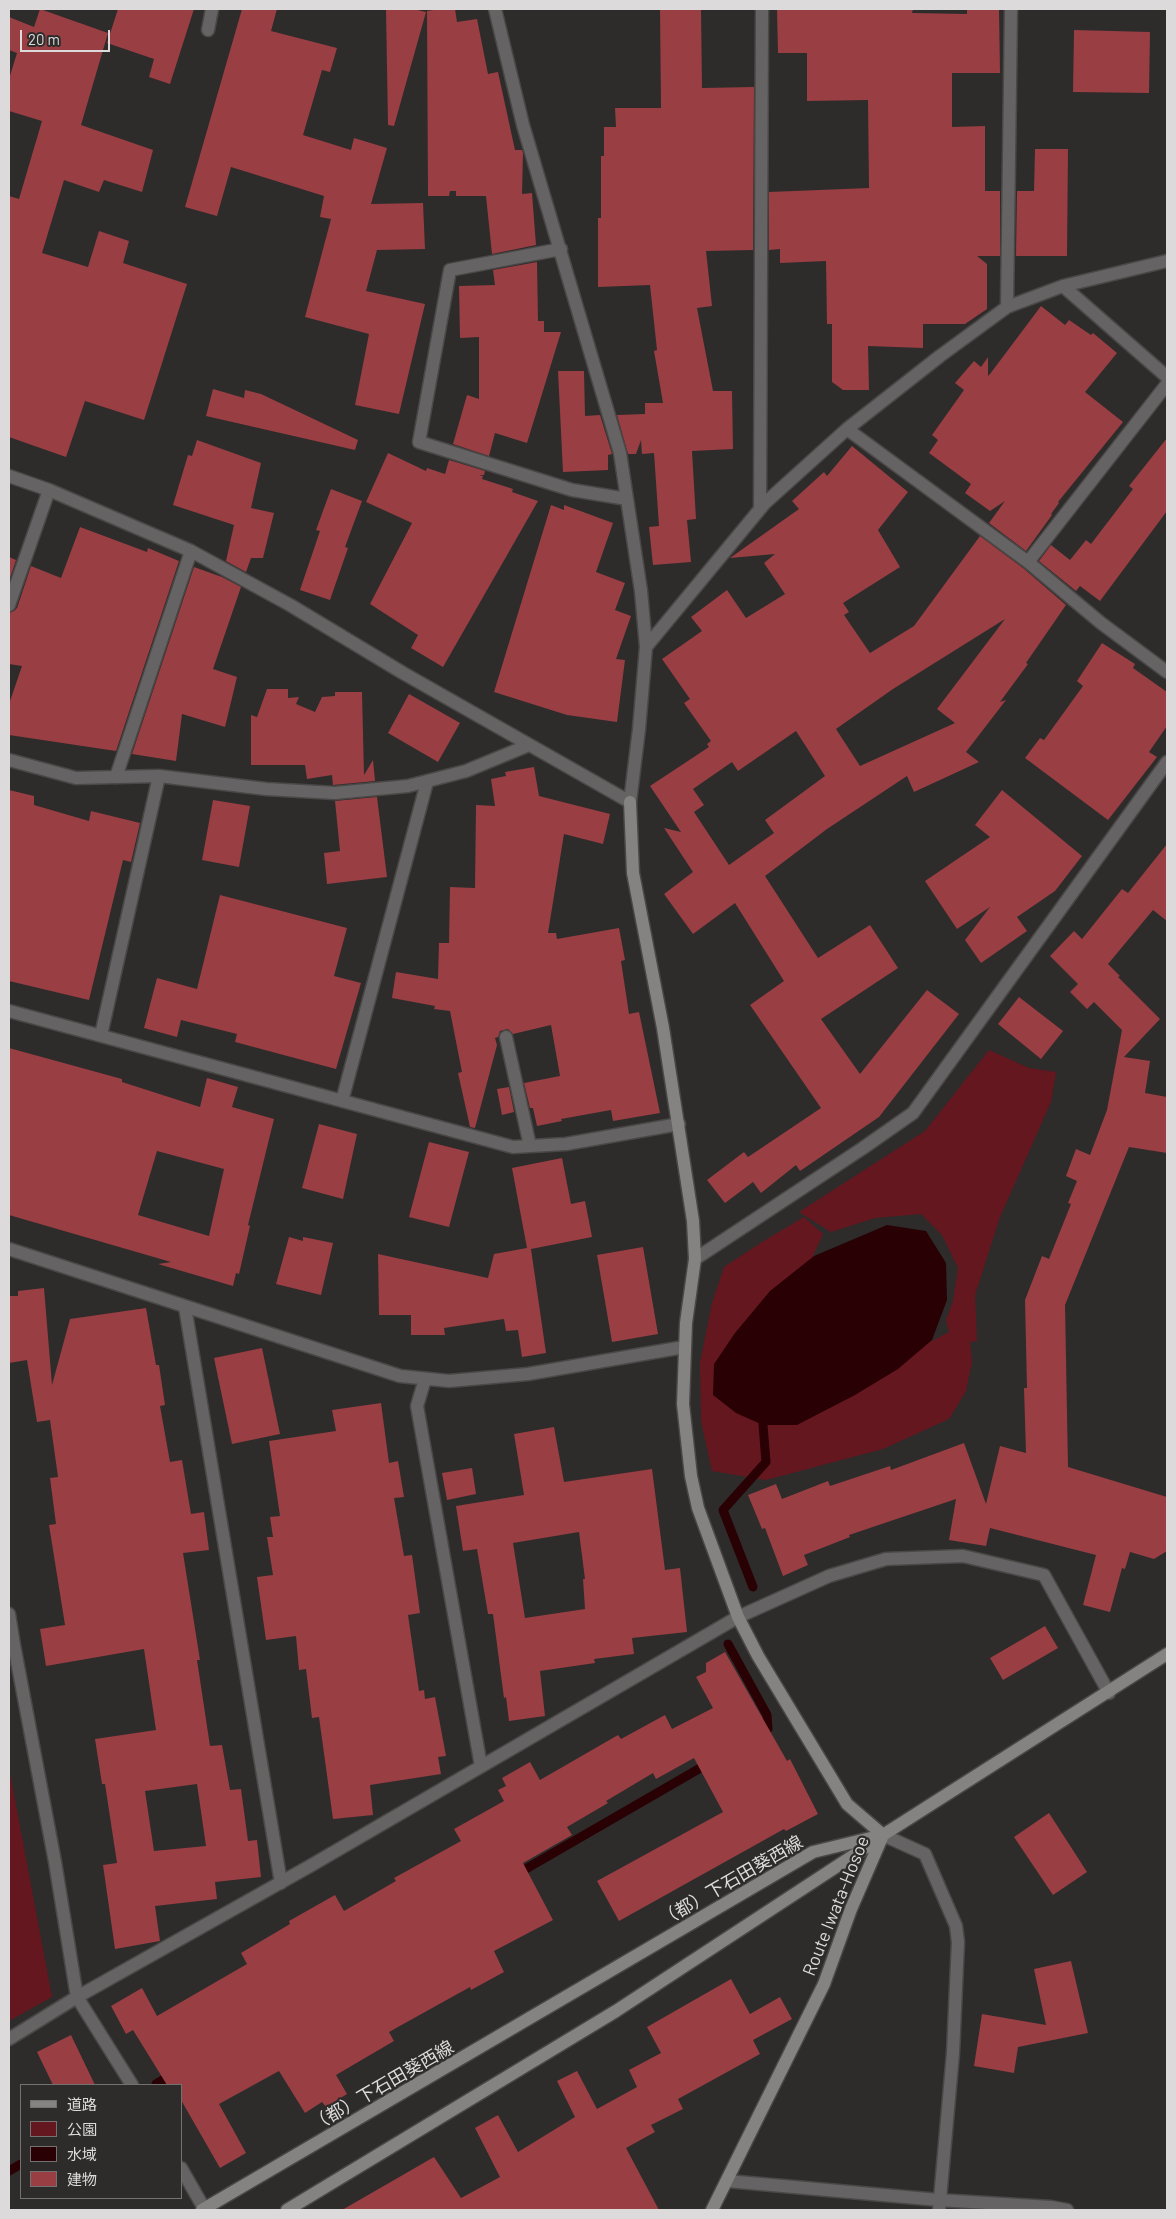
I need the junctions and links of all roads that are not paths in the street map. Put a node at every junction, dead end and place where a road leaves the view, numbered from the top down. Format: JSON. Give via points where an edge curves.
{"nodes":[{"id":1,"x":212,"y":9,"type":"edge"},
{"id":2,"x":495,"y":9,"type":"edge"},
{"id":3,"x":762,"y":9,"type":"edge"},
{"id":4,"x":1011,"y":9,"type":"edge"},
{"id":5,"x":208,"y":30,"type":"dead end"},
{"id":6,"x":561,"y":249,"type":"junction"},
{"id":7,"x":1167,"y":261,"type":"edge"},
{"id":8,"x":1063,"y":286,"type":"junction"},
{"id":9,"x":1007,"y":307,"type":"junction"},
{"id":10,"x":1167,"y":377,"type":"edge"},
{"id":11,"x":1167,"y":384,"type":"edge"},
{"id":12,"x":847,"y":429,"type":"junction"},
{"id":13,"x":9,"y":476,"type":"edge"},
{"id":14,"x":49,"y":490,"type":"junction"},
{"id":15,"x":627,"y":499,"type":"junction"},
{"id":16,"x":760,"y":509,"type":"junction"},
{"id":17,"x":190,"y":551,"type":"junction"},
{"id":18,"x":1028,"y":562,"type":"junction"},
{"id":19,"x":9,"y":605,"type":"edge"},
{"id":20,"x":646,"y":647,"type":"junction"},
{"id":21,"x":1167,"y":672,"type":"edge"},
{"id":22,"x":529,"y":745,"type":"junction"},
{"id":23,"x":9,"y":760,"type":"edge"},
{"id":24,"x":1167,"y":762,"type":"edge"},
{"id":25,"x":159,"y":776,"type":"junction"},
{"id":26,"x":116,"y":778,"type":"junction"},
{"id":27,"x":427,"y":782,"type":"junction"},
{"id":28,"x":630,"y":802,"type":"junction"},
{"id":29,"x":9,"y":1011,"type":"edge"},
{"id":30,"x":101,"y":1035,"type":"junction"},
{"id":31,"x":506,"y":1037,"type":"dead end"},
{"id":32,"x":342,"y":1101,"type":"junction"},
{"id":33,"x":679,"y":1124,"type":"junction"},
{"id":34,"x":530,"y":1146,"type":"junction"},
{"id":35,"x":9,"y":1249,"type":"edge"},
{"id":36,"x":695,"y":1259,"type":"junction"},
{"id":37,"x":185,"y":1307,"type":"junction"},
{"id":38,"x":684,"y":1348,"type":"junction"},
{"id":39,"x":425,"y":1378,"type":"junction"},
{"id":40,"x":9,"y":1614,"type":"edge"},
{"id":41,"x":738,"y":1617,"type":"junction"},
{"id":42,"x":11,"y":1645,"type":"edge"},
{"id":43,"x":1167,"y":1654,"type":"edge"},
{"id":44,"x":1109,"y":1693,"type":"junction"},
{"id":45,"x":481,"y":1766,"type":"junction"},
{"id":46,"x":883,"y":1835,"type":"junction"},
{"id":47,"x":281,"y":1883,"type":"junction"},
{"id":48,"x":77,"y":1997,"type":"junction"},
{"id":49,"x":9,"y":2039,"type":"edge"},
{"id":50,"x":131,"y":2084,"type":"edge"},
{"id":51,"x":182,"y":2170,"type":"edge"},
{"id":52,"x":727,"y":2181,"type":"junction"},
{"id":53,"x":939,"y":2205,"type":"edge"},
{"id":54,"x":203,"y":2210,"type":"edge"},
{"id":55,"x":286,"y":2210,"type":"edge"},
{"id":56,"x":712,"y":2210,"type":"edge"},
{"id":57,"x":1067,"y":2210,"type":"edge"}],
"edges":[{"from":1,"to":5,"type":"street"},
{"from":2,"to":6,"type":"street","via":[[523,125]]},
{"from":3,"to":16,"type":"street"},
{"from":4,"to":9,"type":"street"},
{"from":6,"to":15,"type":"street","via":[[620,453]]},
{"from":6,"to":15,"type":"street","via":[[450,270],[420,442],[572,490]]},
{"from":7,"to":8,"type":"street"},
{"from":8,"to":9,"type":"street"},
{"from":8,"to":10,"type":"street"},
{"from":9,"to":12,"type":"street"},
{"from":11,"to":18,"type":"street"},
{"from":12,"to":16,"type":"street"},
{"from":12,"to":18,"type":"street"},
{"from":13,"to":14,"type":"street"},
{"from":14,"to":17,"type":"street"},
{"from":14,"to":19,"type":"street"},
{"from":15,"to":20,"type":"street"},
{"from":16,"to":20,"type":"street"},
{"from":17,"to":22,"type":"street","via":[[290,605]]},
{"from":17,"to":26,"type":"street"},
{"from":18,"to":21,"type":"street"},
{"from":20,"to":28,"type":"street"},
{"from":22,"to":27,"type":"street","via":[[466,771]]},
{"from":22,"to":28,"type":"street"},
{"from":23,"to":26,"type":"street","via":[[76,778]]},
{"from":24,"to":36,"type":"street","via":[[913,1113]]},
{"from":25,"to":26,"type":"street"},
{"from":25,"to":27,"type":"street","via":[[266,789],[335,793]]},
{"from":25,"to":30,"type":"street"},
{"from":27,"to":32,"type":"street"},
{"from":28,"to":33,"type":"street","via":[[633,873]]},
{"from":29,"to":30,"type":"street"},
{"from":30,"to":32,"type":"street"},
{"from":31,"to":34,"type":"street"},
{"from":32,"to":34,"type":"street","via":[[513,1147]]},
{"from":33,"to":34,"type":"street","via":[[566,1144]]},
{"from":33,"to":36,"type":"street"},
{"from":35,"to":37,"type":"street"},
{"from":36,"to":38,"type":"street"},
{"from":37,"to":39,"type":"street","via":[[400,1376]]},
{"from":37,"to":47,"type":"street"},
{"from":38,"to":39,"type":"street","via":[[528,1374],[449,1381]]},
{"from":38,"to":41,"type":"street","via":[[683,1404],[698,1508]]},
{"from":39,"to":45,"type":"street","via":[[417,1406]]},
{"from":40,"to":42,"type":"street"},
{"from":41,"to":44,"type":"street","via":[[829,1576],[886,1559],[963,1556],[1044,1575]]},
{"from":41,"to":45,"type":"street"},
{"from":41,"to":46,"type":"street","via":[[847,1804]]},
{"from":42,"to":48,"type":"street","via":[[55,1862]]},
{"from":43,"to":44,"type":"street","name":"Route Iwata-Hosoe"},
{"from":44,"to":46,"type":"street","name":"Route Iwata-Hosoe"},
{"from":45,"to":47,"type":"street"},
{"from":46,"to":52,"type":"street","name":"Route Iwata-Hosoe","via":[[851,1909],[824,1984]]},
{"from":46,"to":53,"type":"street","via":[[925,1854],[956,1926],[954,2053]]},
{"from":46,"to":54,"type":"street","name":"（都）下石田葵西線","via":[[814,1852]]},
{"from":46,"to":55,"type":"street","via":[[616,2012]]},
{"from":47,"to":48,"type":"street"},
{"from":48,"to":49,"type":"street"},
{"from":48,"to":50,"type":"street"},
{"from":51,"to":54,"type":"street"},
{"from":52,"to":53,"type":"street"},
{"from":52,"to":56,"type":"street","name":"Route Iwata-Hosoe"},
{"from":53,"to":57,"type":"street"}]}
